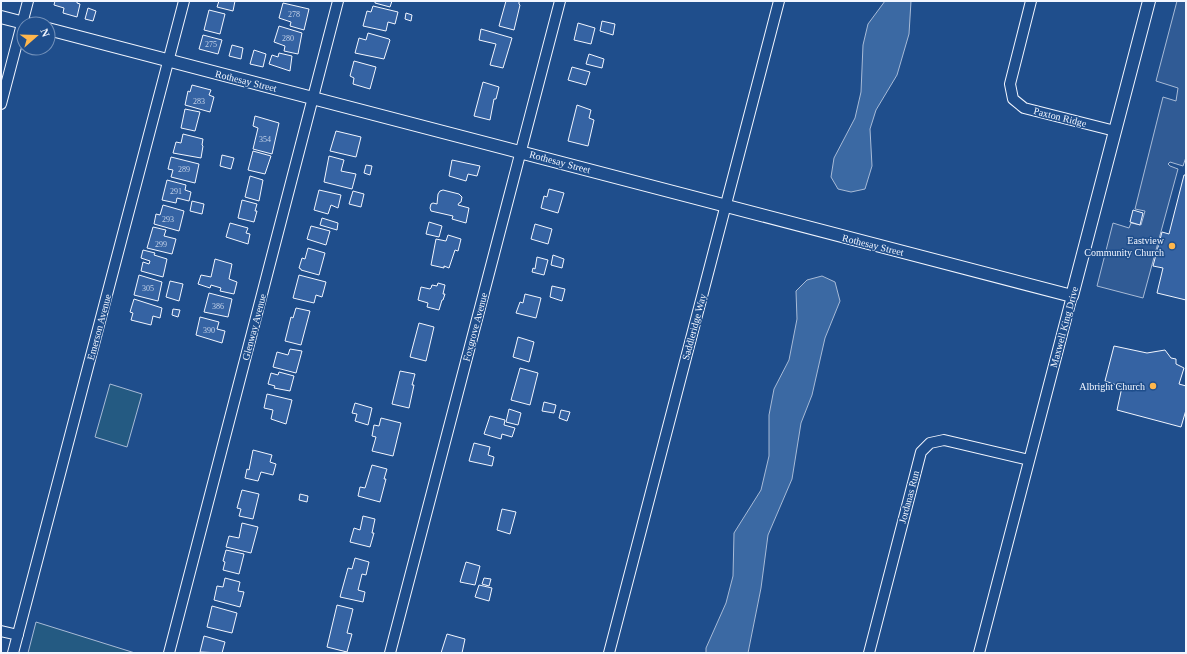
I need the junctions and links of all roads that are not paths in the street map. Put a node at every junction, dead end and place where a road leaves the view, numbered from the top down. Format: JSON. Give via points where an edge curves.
{"nodes":[{"id":1,"x":28,"y":1,"type":"edge"},
{"id":2,"x":184,"y":1,"type":"edge"},
{"id":3,"x":338,"y":1,"type":"edge"},
{"id":4,"x":560,"y":1,"type":"edge"},
{"id":5,"x":779,"y":1,"type":"edge"},
{"id":6,"x":1031,"y":1,"type":"edge"},
{"id":7,"x":1149,"y":1,"type":"edge"},
{"id":8,"x":26,"y":16,"type":"edge"},
{"id":9,"x":1,"y":17,"type":"edge"},
{"id":10,"x":16,"y":21,"type":"edge"},
{"id":11,"x":56,"y":31,"type":"edge"},
{"id":12,"x":16,"y":53,"type":"edge"},
{"id":13,"x":169,"y":61,"type":"junction"},
{"id":14,"x":313,"y":98,"type":"junction"},
{"id":15,"x":1,"y":104,"type":"edge"},
{"id":16,"x":1115,"y":131,"type":"junction"},
{"id":17,"x":520,"y":152,"type":"junction"},
{"id":18,"x":725,"y":207,"type":"junction"},
{"id":19,"x":1072,"y":296,"type":"junction"},
{"id":20,"x":1029,"y":460,"type":"junction"},
{"id":21,"x":1,"y":631,"type":"edge"},
{"id":22,"x":18,"y":636,"type":"junction"},
{"id":23,"x":13,"y":653,"type":"edge"},
{"id":24,"x":169,"y":653,"type":"edge"},
{"id":25,"x":390,"y":653,"type":"edge"},
{"id":26,"x":609,"y":653,"type":"edge"},
{"id":27,"x":868,"y":653,"type":"edge"},
{"id":28,"x":979,"y":653,"type":"edge"}],
"edges":[{"from":1,"to":8,"type":"street"},
{"from":2,"to":13,"type":"street","name":"Emerson Avenue"},
{"from":3,"to":14,"type":"street","name":"Glenway Avenue"},
{"from":4,"to":17,"type":"street","name":"Foxgrove Avenue"},
{"from":5,"to":18,"type":"street","name":"Saddleridge Way"},
{"from":6,"to":16,"type":"street","name":"Paxton Ridge","via":[[1010,84],[1012,99],[1024,108]]},
{"from":7,"to":16,"type":"street","name":"Maxwell King Drive"},
{"from":9,"to":10,"type":"street"},
{"from":11,"to":13,"type":"street","name":"Rothesay Street"},
{"from":12,"to":15,"type":"street"},
{"from":13,"to":14,"type":"street","name":"Rothesay Street"},
{"from":13,"to":22,"type":"street","name":"Emerson Avenue"},
{"from":14,"to":17,"type":"street","name":"Rothesay Street"},
{"from":14,"to":24,"type":"street","name":"Glenway Avenue"},
{"from":16,"to":19,"type":"street","name":"Maxwell King Drive"},
{"from":17,"to":18,"type":"street","name":"Rothesay Street"},
{"from":17,"to":25,"type":"street","name":"Foxgrove Avenue"},
{"from":18,"to":19,"type":"street","name":"Rothesay Street"},
{"from":18,"to":26,"type":"street","name":"Saddleridge Way"},
{"from":19,"to":20,"type":"street","name":"Maxwell King Drive"},
{"from":20,"to":27,"type":"street","name":"Jordanas Run","via":[[944,440],[930,443],[921,452]]},
{"from":20,"to":28,"type":"street","name":"Maxwell King Drive"},
{"from":21,"to":22,"type":"street"},
{"from":22,"to":23,"type":"street","name":"Emerson Avenue"}]}
